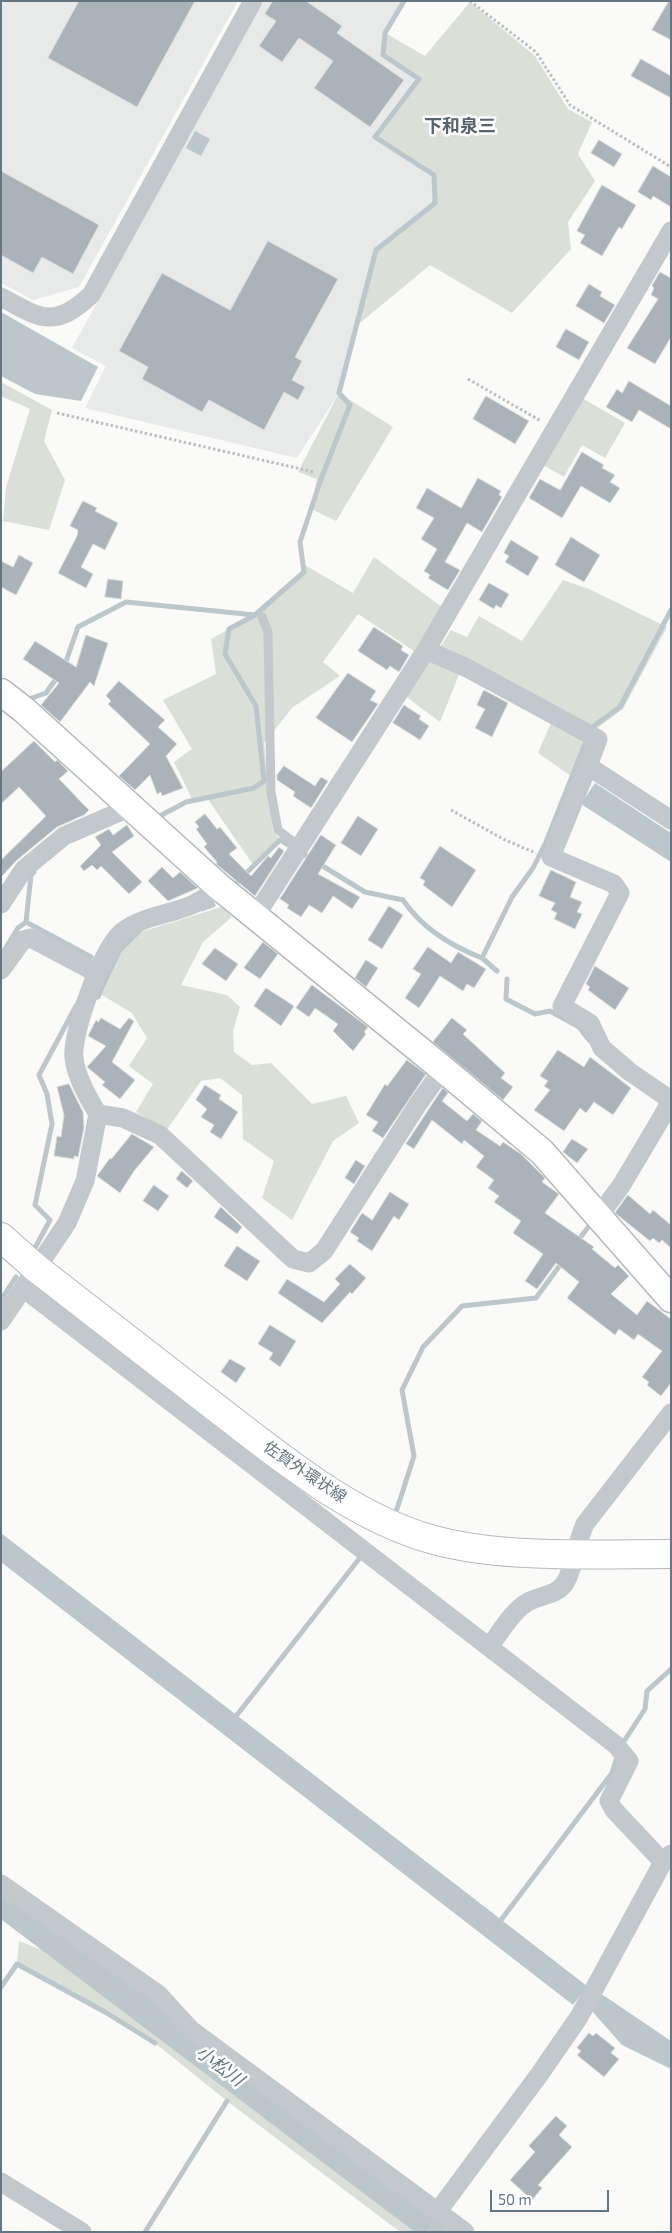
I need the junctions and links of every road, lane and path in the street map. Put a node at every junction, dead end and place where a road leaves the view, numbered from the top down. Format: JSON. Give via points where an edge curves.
{"nodes":[{"id":1,"x":253,"y":1,"type":"edge"},
{"id":2,"x":470,"y":1,"type":"edge"},
{"id":3,"x":671,"y":166,"type":"edge"},
{"id":4,"x":671,"y":232,"type":"edge"},
{"id":5,"x":1,"y":297,"type":"edge"},
{"id":6,"x":468,"y":379,"type":"dead end"},
{"id":7,"x":58,"y":413,"type":"dead end"},
{"id":8,"x":555,"y":429,"type":"junction"},
{"id":9,"x":314,"y":472,"type":"dead end"},
{"id":10,"x":262,"y":617,"type":"dead end"},
{"id":11,"x":426,"y":650,"type":"junction"},
{"id":12,"x":1,"y":692,"type":"edge"},
{"id":13,"x":588,"y":766,"type":"junction"},
{"id":14,"x":131,"y":807,"type":"junction"},
{"id":15,"x":451,"y":810,"type":"dead end"},
{"id":16,"x":671,"y":820,"type":"edge"},
{"id":17,"x":300,"y":847,"type":"junction"},
{"id":18,"x":536,"y":853,"type":"dead end"},
{"id":19,"x":218,"y":886,"type":"junction"},
{"id":20,"x":1,"y":904,"type":"edge"},
{"id":21,"x":256,"y":916,"type":"junction"},
{"id":22,"x":1,"y":970,"type":"edge"},
{"id":23,"x":97,"y":973,"type":"junction"},
{"id":24,"x":443,"y":1069,"type":"junction"},
{"id":25,"x":98,"y":1114,"type":"junction"},
{"id":26,"x":598,"y":1217,"type":"junction"},
{"id":27,"x":1,"y":1237,"type":"edge"},
{"id":28,"x":30,"y":1278,"type":"junction"},
{"id":29,"x":671,"y":1299,"type":"edge"},
{"id":30,"x":1,"y":1321,"type":"edge"},
{"id":31,"x":671,"y":1413,"type":"edge"},
{"id":32,"x":577,"y":1554,"type":"junction"},
{"id":33,"x":671,"y":1554,"type":"edge"},
{"id":34,"x":489,"y":1647,"type":"junction"},
{"id":35,"x":667,"y":1858,"type":"edge"},
{"id":36,"x":1,"y":1884,"type":"edge"},
{"id":37,"x":1,"y":2182,"type":"edge"},
{"id":38,"x":438,"y":2212,"type":"junction"},
{"id":39,"x":82,"y":2232,"type":"edge"},
{"id":40,"x":466,"y":2232,"type":"edge"}],
"edges":[{"from":1,"to":5,"type":"street","via":[[91,295],[76,309],[54,319],[31,314]]},
{"from":2,"to":3,"type":"path","via":[[536,52],[570,106]]},
{"from":4,"to":8,"type":"street"},
{"from":6,"to":8,"type":"path"},
{"from":7,"to":9,"type":"path"},
{"from":8,"to":11,"type":"street"},
{"from":10,"to":17,"type":"lane","via":[[268,632],[273,802],[278,830]]},
{"from":11,"to":13,"type":"street","via":[[467,668],[598,739]]},
{"from":11,"to":17,"type":"street"},
{"from":12,"to":14,"type":"street"},
{"from":13,"to":16,"type":"street"},
{"from":13,"to":26,"type":"street","via":[[551,858],[614,884],[620,893],[562,1006],[590,1024],[602,1048],[665,1096],[669,1105],[621,1186]]},
{"from":14,"to":19,"type":"street"},
{"from":14,"to":20,"type":"street","via":[[64,836],[24,869]]},
{"from":15,"to":18,"type":"path"},
{"from":17,"to":21,"type":"street"},
{"from":19,"to":21,"type":"street"},
{"from":19,"to":23,"type":"street","via":[[207,898],[186,908],[142,920],[122,932],[109,948]]},
{"from":21,"to":24,"type":"street"},
{"from":22,"to":23,"type":"street","via":[[23,940],[31,938]]},
{"from":23,"to":25,"type":"street","via":[[75,1037],[74,1058],[88,1098]]},
{"from":24,"to":25,"type":"street","via":[[324,1251],[309,1263],[293,1259],[160,1136],[123,1118]]},
{"from":24,"to":26,"type":"street","via":[[542,1152]]},
{"from":25,"to":28,"type":"street","via":[[85,1180],[67,1223]]},
{"from":26,"to":29,"type":"street"},
{"from":27,"to":28,"type":"main road","name":"佐賀外環状線"},
{"from":28,"to":30,"type":"street"},
{"from":28,"to":32,"type":"main road","name":"佐賀外環状線","via":[[298,1471],[349,1503],[434,1540],[492,1550]]},
{"from":28,"to":34,"type":"street"},
{"from":31,"to":32,"type":"street","via":[[585,1524]]},
{"from":32,"to":33,"type":"main road","name":"佐賀外環状線"},
{"from":32,"to":34,"type":"street","via":[[564,1584],[548,1596],[528,1602]]},
{"from":34,"to":35,"type":"street","via":[[620,1749],[629,1761],[609,1801],[614,1810]]},
{"from":35,"to":38,"type":"street","via":[[588,1999],[539,2075]]},
{"from":36,"to":38,"type":"street","via":[[158,1994],[191,2030]]},
{"from":37,"to":39,"type":"street"},
{"from":38,"to":40,"type":"street"}]}
